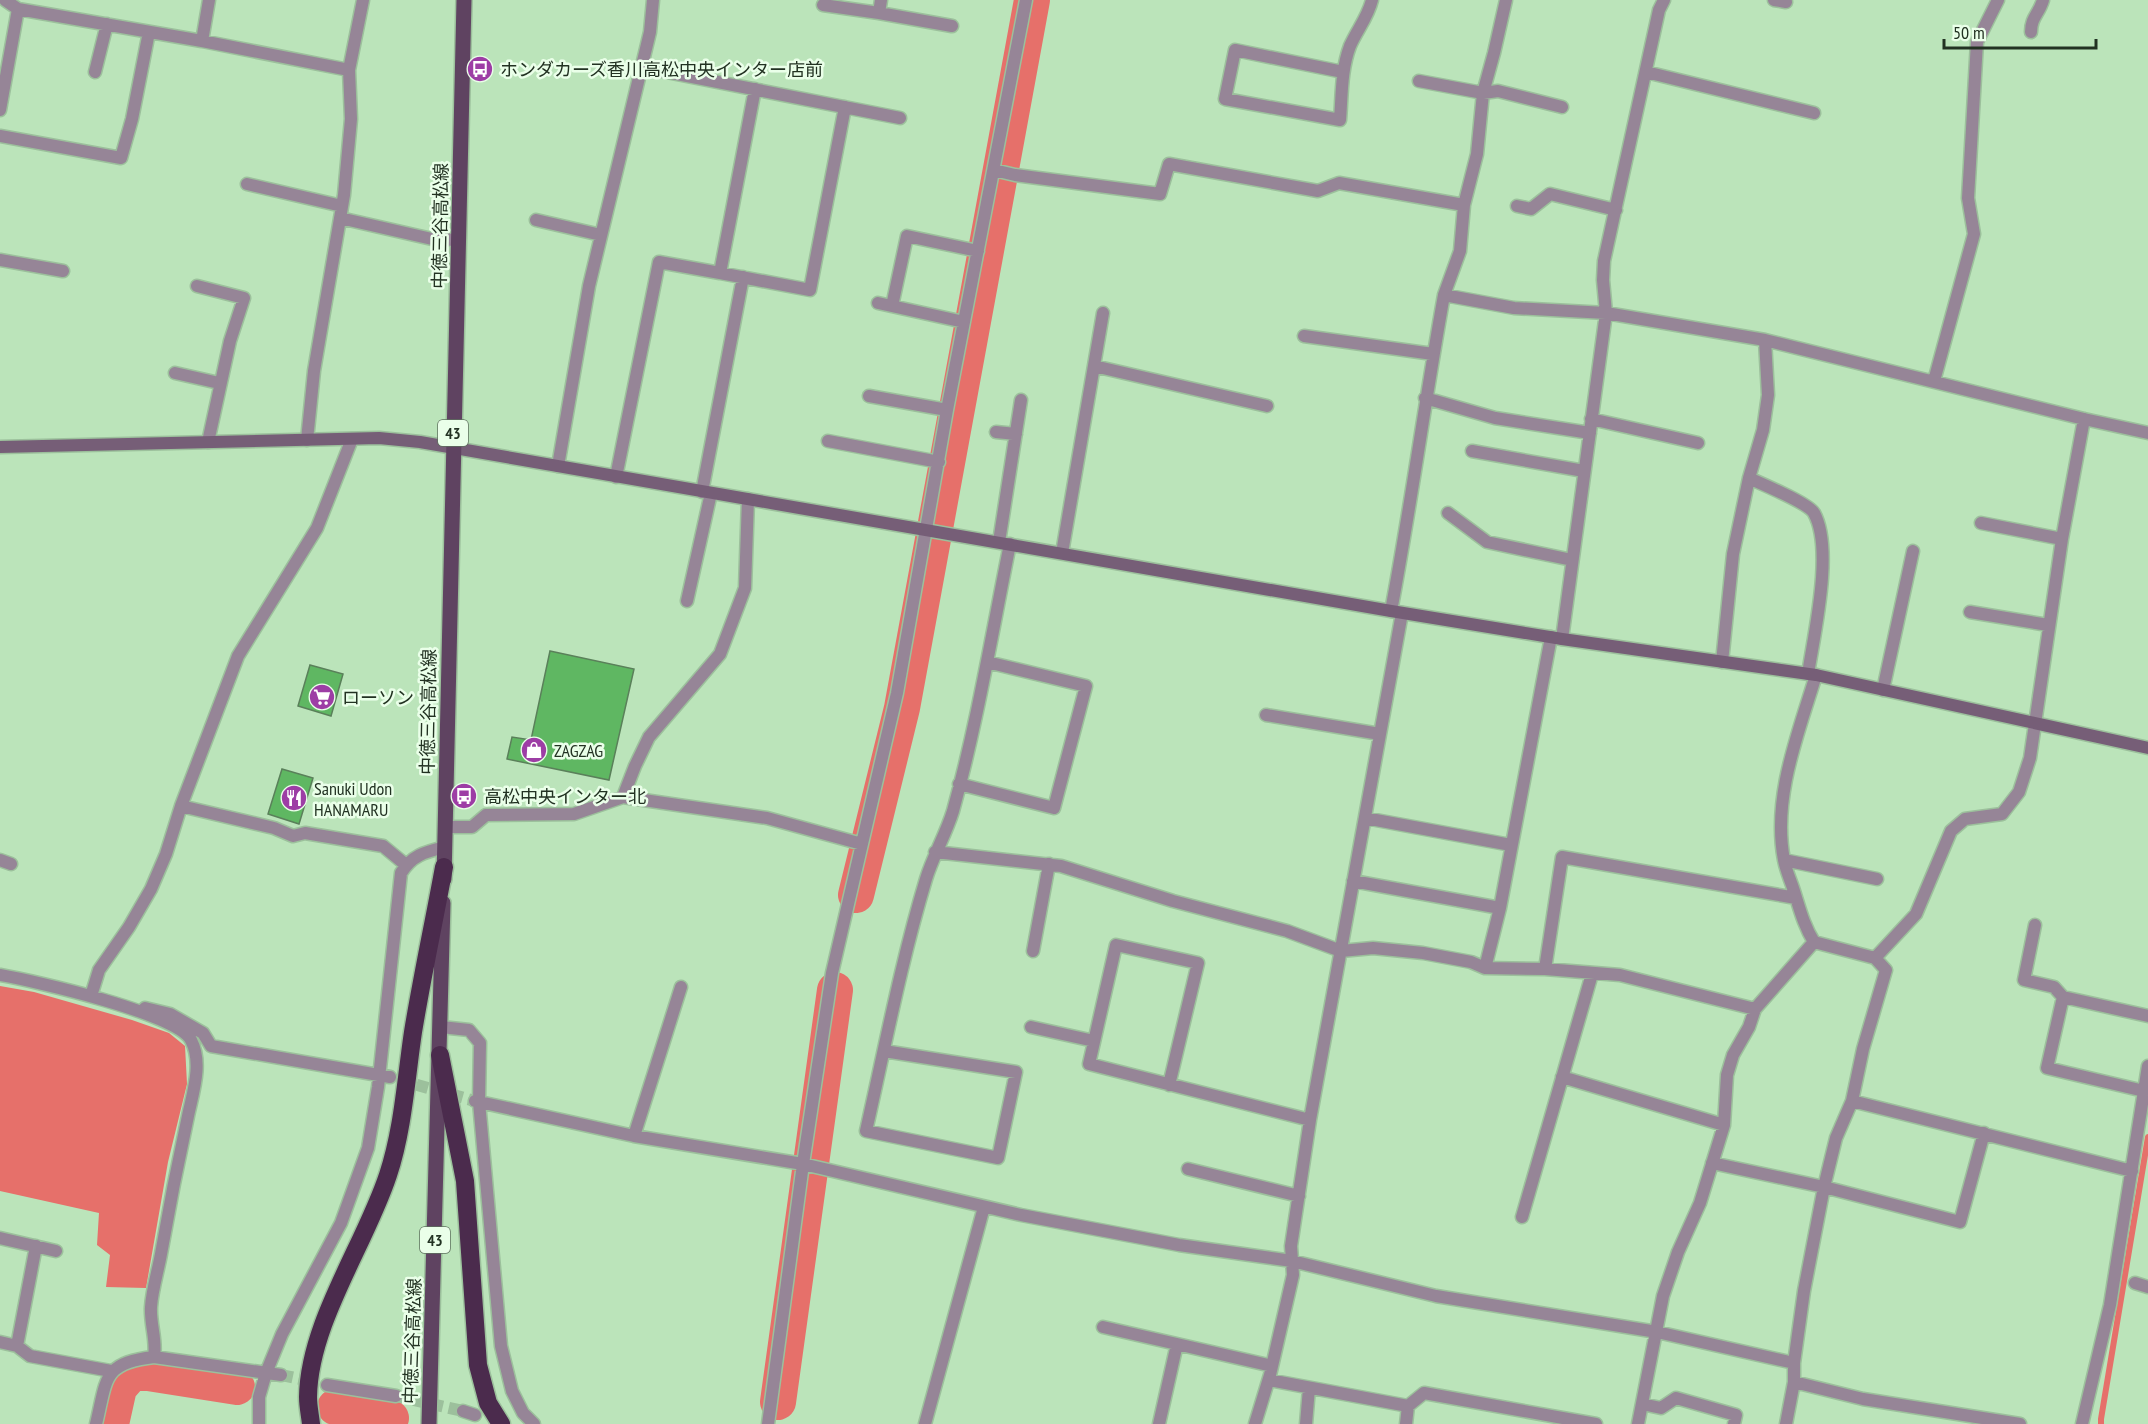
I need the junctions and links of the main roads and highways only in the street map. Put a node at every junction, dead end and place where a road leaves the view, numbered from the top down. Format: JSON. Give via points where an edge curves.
{"nodes":[{"id":1,"x":464,"y":0,"type":"edge"},
{"id":2,"x":444,"y":867,"type":"junction"},
{"id":3,"x":440,"y":1055,"type":"junction"},
{"id":4,"x":311,"y":1424,"type":"edge"},
{"id":5,"x":429,"y":1424,"type":"edge"},
{"id":6,"x":501,"y":1424,"type":"edge"}],
"edges":[{"from":1,"to":2,"type":"main road","name":"中徳三谷高松線","number":"43"},
{"from":2,"to":3,"type":"main road","name":"中徳三谷高松線","number":"43"},
{"from":2,"to":4,"type":"highway","via":[[413,1032],[405,1098],[388,1174],[326,1316],[311,1375]]},
{"from":3,"to":5,"type":"main road","name":"中徳三谷高松線","number":"43"},
{"from":3,"to":6,"type":"highway","via":[[465,1181],[478,1365],[488,1403]]}]}
